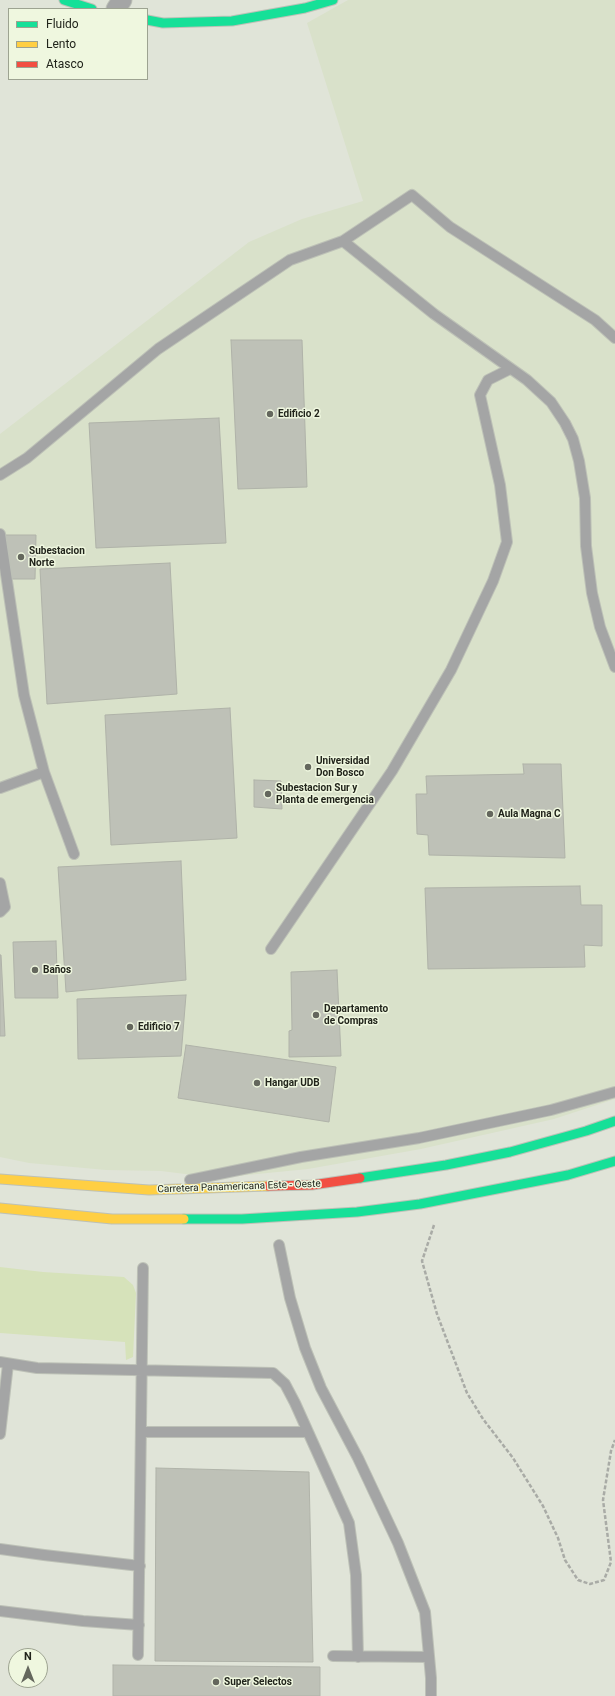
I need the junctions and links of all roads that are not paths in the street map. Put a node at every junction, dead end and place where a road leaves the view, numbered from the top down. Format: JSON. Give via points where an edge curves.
{"nodes":[{"id":1,"x":64,"y":0,"type":"edge"},
{"id":2,"x":333,"y":0,"type":"edge"},
{"id":3,"x":89,"y":8,"type":"edge"},
{"id":4,"x":148,"y":20,"type":"edge"},
{"id":5,"x":343,"y":241,"type":"junction"},
{"id":6,"x":615,"y":338,"type":"edge"},
{"id":7,"x":510,"y":368,"type":"junction"},
{"id":8,"x":0,"y":475,"type":"edge"},
{"id":9,"x":0,"y":534,"type":"edge"},
{"id":10,"x":615,"y":667,"type":"edge"},
{"id":11,"x":44,"y":772,"type":"junction"},
{"id":12,"x":0,"y":788,"type":"edge"},
{"id":13,"x":74,"y":854,"type":"dead end"},
{"id":14,"x":0,"y":883,"type":"edge"},
{"id":15,"x":0,"y":912,"type":"edge"},
{"id":16,"x":271,"y":949,"type":"dead end"},
{"id":17,"x":615,"y":1092,"type":"edge"},
{"id":18,"x":615,"y":1121,"type":"edge"},
{"id":19,"x":615,"y":1162,"type":"edge"},
{"id":20,"x":0,"y":1178,"type":"edge"},
{"id":21,"x":149,"y":1190,"type":"junction"},
{"id":22,"x":0,"y":1208,"type":"edge"},
{"id":23,"x":279,"y":1245,"type":"dead end"},
{"id":24,"x":143,"y":1268,"type":"dead end"},
{"id":25,"x":4,"y":1363,"type":"edge"},
{"id":26,"x":142,"y":1371,"type":"junction"},
{"id":27,"x":142,"y":1432,"type":"junction"},
{"id":28,"x":308,"y":1432,"type":"junction"},
{"id":29,"x":0,"y":1434,"type":"edge"},
{"id":30,"x":0,"y":1549,"type":"edge"},
{"id":31,"x":140,"y":1566,"type":"junction"},
{"id":32,"x":0,"y":1611,"type":"edge"},
{"id":33,"x":139,"y":1625,"type":"junction"},
{"id":34,"x":138,"y":1655,"type":"dead end"},
{"id":35,"x":333,"y":1656,"type":"dead end"},
{"id":36,"x":358,"y":1656,"type":"junction"},
{"id":37,"x":429,"y":1657,"type":"junction"},
{"id":38,"x":431,"y":1696,"type":"edge"}],
"edges":[{"from":1,"to":3,"type":"main road"},
{"from":2,"to":4,"type":"main road","via":[[305,8],[232,21],[198,24]]},
{"from":5,"to":6,"type":"lane","via":[[412,195],[450,227],[595,320]]},
{"from":5,"to":7,"type":"lane","via":[[434,314]]},
{"from":5,"to":8,"type":"lane","via":[[290,260],[165,345],[27,458]]},
{"from":7,"to":10,"type":"lane","via":[[550,402],[573,439],[585,498],[586,546],[592,592],[600,627]]},
{"from":7,"to":16,"type":"lane","via":[[488,380],[480,395],[500,485],[507,542],[493,581],[451,670],[392,771]]},
{"from":9,"to":11,"type":"lane","via":[[24,695]]},
{"from":11,"to":12,"type":"lane"},
{"from":11,"to":13,"type":"lane"},
{"from":14,"to":15,"type":"lane","via":[[5,907]]},
{"from":17,"to":21,"type":"lane","via":[[550,1110],[426,1137],[263,1164]]},
{"from":18,"to":21,"type":"main road","name":"Carretera Panamericana Este - Oeste","via":[[510,1152],[389,1175],[312,1185]]},
{"from":19,"to":22,"type":"main road","via":[[568,1175],[420,1204],[357,1212],[242,1219],[112,1219]]},
{"from":20,"to":21,"type":"main road","name":"Carretera Panamericana Este - Oeste"},
{"from":23,"to":37,"type":"lane","via":[[290,1298],[305,1348],[321,1388],[398,1543],[425,1612]]},
{"from":24,"to":26,"type":"lane"},
{"from":25,"to":26,"type":"lane","via":[[37,1368]]},
{"from":25,"to":29,"type":"lane"},
{"from":26,"to":27,"type":"lane"},
{"from":26,"to":28,"type":"lane","via":[[273,1373],[285,1384]]},
{"from":27,"to":28,"type":"lane"},
{"from":27,"to":31,"type":"lane"},
{"from":28,"to":36,"type":"lane","via":[[349,1523],[356,1575]]},
{"from":30,"to":31,"type":"lane"},
{"from":31,"to":33,"type":"lane"},
{"from":32,"to":33,"type":"lane","via":[[83,1622]]},
{"from":33,"to":34,"type":"lane"},
{"from":35,"to":36,"type":"lane"},
{"from":36,"to":37,"type":"lane"},
{"from":37,"to":38,"type":"lane"}]}
